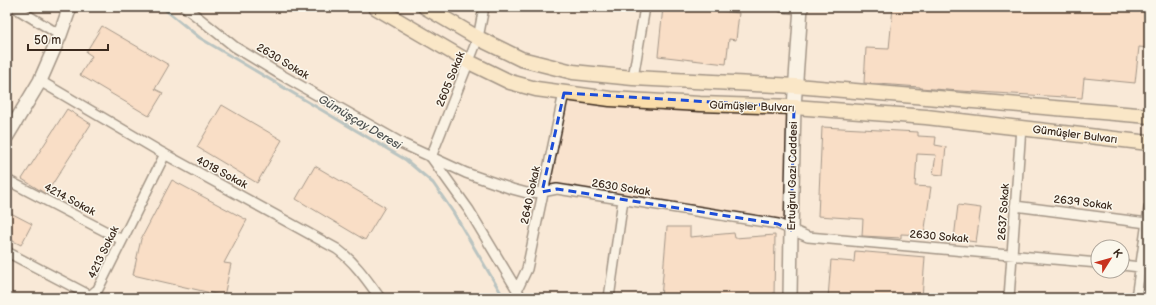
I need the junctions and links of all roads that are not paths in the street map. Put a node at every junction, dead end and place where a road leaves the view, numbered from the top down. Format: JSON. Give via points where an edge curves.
{"nodes":[{"id":1,"x":14,"y":7,"type":"edge"},
{"id":2,"x":70,"y":7,"type":"edge"},
{"id":3,"x":185,"y":7,"type":"edge"},
{"id":4,"x":375,"y":7,"type":"edge"},
{"id":5,"x":425,"y":7,"type":"edge"},
{"id":6,"x":484,"y":7,"type":"edge"},
{"id":7,"x":645,"y":7,"type":"edge"},
{"id":8,"x":782,"y":7,"type":"edge"},
{"id":9,"x":801,"y":8,"type":"edge"},
{"id":10,"x":60,"y":35,"type":"junction"},
{"id":11,"x":478,"y":38,"type":"junction"},
{"id":12,"x":469,"y":62,"type":"junction"},
{"id":13,"x":633,"y":78,"type":"junction"},
{"id":14,"x":40,"y":81,"type":"junction"},
{"id":15,"x":796,"y":86,"type":"junction"},
{"id":16,"x":564,"y":94,"type":"junction"},
{"id":17,"x":794,"y":107,"type":"junction"},
{"id":18,"x":1149,"y":116,"type":"edge"},
{"id":19,"x":1021,"y":127,"type":"junction"},
{"id":20,"x":7,"y":136,"type":"edge"},
{"id":21,"x":1149,"y":143,"type":"edge"},
{"id":22,"x":165,"y":154,"type":"junction"},
{"id":23,"x":431,"y":157,"type":"junction"},
{"id":24,"x":7,"y":180,"type":"edge"},
{"id":25,"x":542,"y":192,"type":"junction"},
{"id":26,"x":623,"y":200,"type":"junction"},
{"id":27,"x":1015,"y":206,"type":"junction"},
{"id":28,"x":1149,"y":208,"type":"edge"},
{"id":29,"x":1147,"y":223,"type":"junction"},
{"id":30,"x":791,"y":230,"type":"junction"},
{"id":31,"x":122,"y":240,"type":"junction"},
{"id":32,"x":7,"y":252,"type":"edge"},
{"id":33,"x":1012,"y":254,"type":"junction"},
{"id":34,"x":1090,"y":261,"type":"edge"},
{"id":35,"x":1130,"y":266,"type":"edge"},
{"id":36,"x":1144,"y":267,"type":"edge"},
{"id":37,"x":519,"y":294,"type":"edge"},
{"id":38,"x":380,"y":298,"type":"edge"},
{"id":39,"x":609,"y":298,"type":"edge"},
{"id":40,"x":790,"y":298,"type":"edge"},
{"id":41,"x":1009,"y":298,"type":"edge"},
{"id":42,"x":1136,"y":298,"type":"edge"}],
"edges":[{"from":1,"to":10,"type":"street"},
{"from":2,"to":10,"type":"main road"},
{"from":3,"to":23,"type":"street","name":"2630 Sokak","via":[[234,47],[403,144]]},
{"from":4,"to":12,"type":"main road","name":"Gümüşler Bulvarı"},
{"from":5,"to":11,"type":"main road","name":"Gümüşler Bulvarı"},
{"from":6,"to":11,"type":"street","name":"2605 Sokak"},
{"from":7,"to":13,"type":"street"},
{"from":8,"to":9,"type":"street"},
{"from":9,"to":15,"type":"main road","name":"Ertuğrul Gazi Caddesi"},
{"from":10,"to":14,"type":"main road"},
{"from":11,"to":12,"type":"street","name":"2605 Sokak"},
{"from":11,"to":13,"type":"main road","name":"Gümüşler Bulvarı","via":[[520,59],[573,72]]},
{"from":12,"to":16,"type":"main road","name":"Gümüşler Bulvarı","via":[[510,82],[536,90]]},
{"from":12,"to":23,"type":"street","name":"2605 Sokak"},
{"from":13,"to":15,"type":"main road","name":"Gümüşler Bulvarı"},
{"from":14,"to":20,"type":"main road"},
{"from":14,"to":22,"type":"street","name":"4018 Sokak"},
{"from":15,"to":17,"type":"main road","name":"Ertuğrul Gazi Caddesi"},
{"from":15,"to":18,"type":"main road","name":"Gümüşler Bulvarı"},
{"from":16,"to":17,"type":"main road","name":"Gümüşler Bulvarı","via":[[625,100]]},
{"from":16,"to":25,"type":"street","name":"2640 Sokak"},
{"from":17,"to":19,"type":"main road","name":"Gümüşler Bulvarı"},
{"from":17,"to":30,"type":"main road","name":"Ertuğrul Gazi Caddesi"},
{"from":19,"to":21,"type":"main road","name":"Gümüşler Bulvarı"},
{"from":19,"to":27,"type":"street","name":"2637 Sokak"},
{"from":22,"to":31,"type":"street","name":"4213 Sokak"},
{"from":22,"to":38,"type":"street","name":"4018 Sokak","via":[[337,249],[348,257]]},
{"from":23,"to":25,"type":"street","name":"2630 Sokak","via":[[466,173],[512,189],[527,193]]},
{"from":23,"to":37,"type":"street","via":[[469,210]]},
{"from":24,"to":31,"type":"street","name":"4214 Sokak"},
{"from":25,"to":26,"type":"street","name":"2630 Sokak","via":[[557,189]]},
{"from":25,"to":37,"type":"street","name":"2640 Sokak","via":[[527,269]]},
{"from":26,"to":30,"type":"street","name":"2630 Sokak","via":[[778,224]]},
{"from":26,"to":39,"type":"street"},
{"from":27,"to":29,"type":"street","name":"2639 Sokak"},
{"from":27,"to":33,"type":"street","name":"2637 Sokak"},
{"from":28,"to":29,"type":"street"},
{"from":29,"to":36,"type":"street"},
{"from":30,"to":33,"type":"street","name":"2630 Sokak","via":[[808,237]]},
{"from":30,"to":40,"type":"main road","name":"Ertuğrul Gazi Caddesi"},
{"from":31,"to":32,"type":"street","name":"4213 Sokak","via":[[98,289],[91,295]]},
{"from":33,"to":34,"type":"street","name":"2630 Sokak"},
{"from":33,"to":41,"type":"street","name":"2637 Sokak"},
{"from":35,"to":36,"type":"street"},
{"from":36,"to":42,"type":"street"}]}
